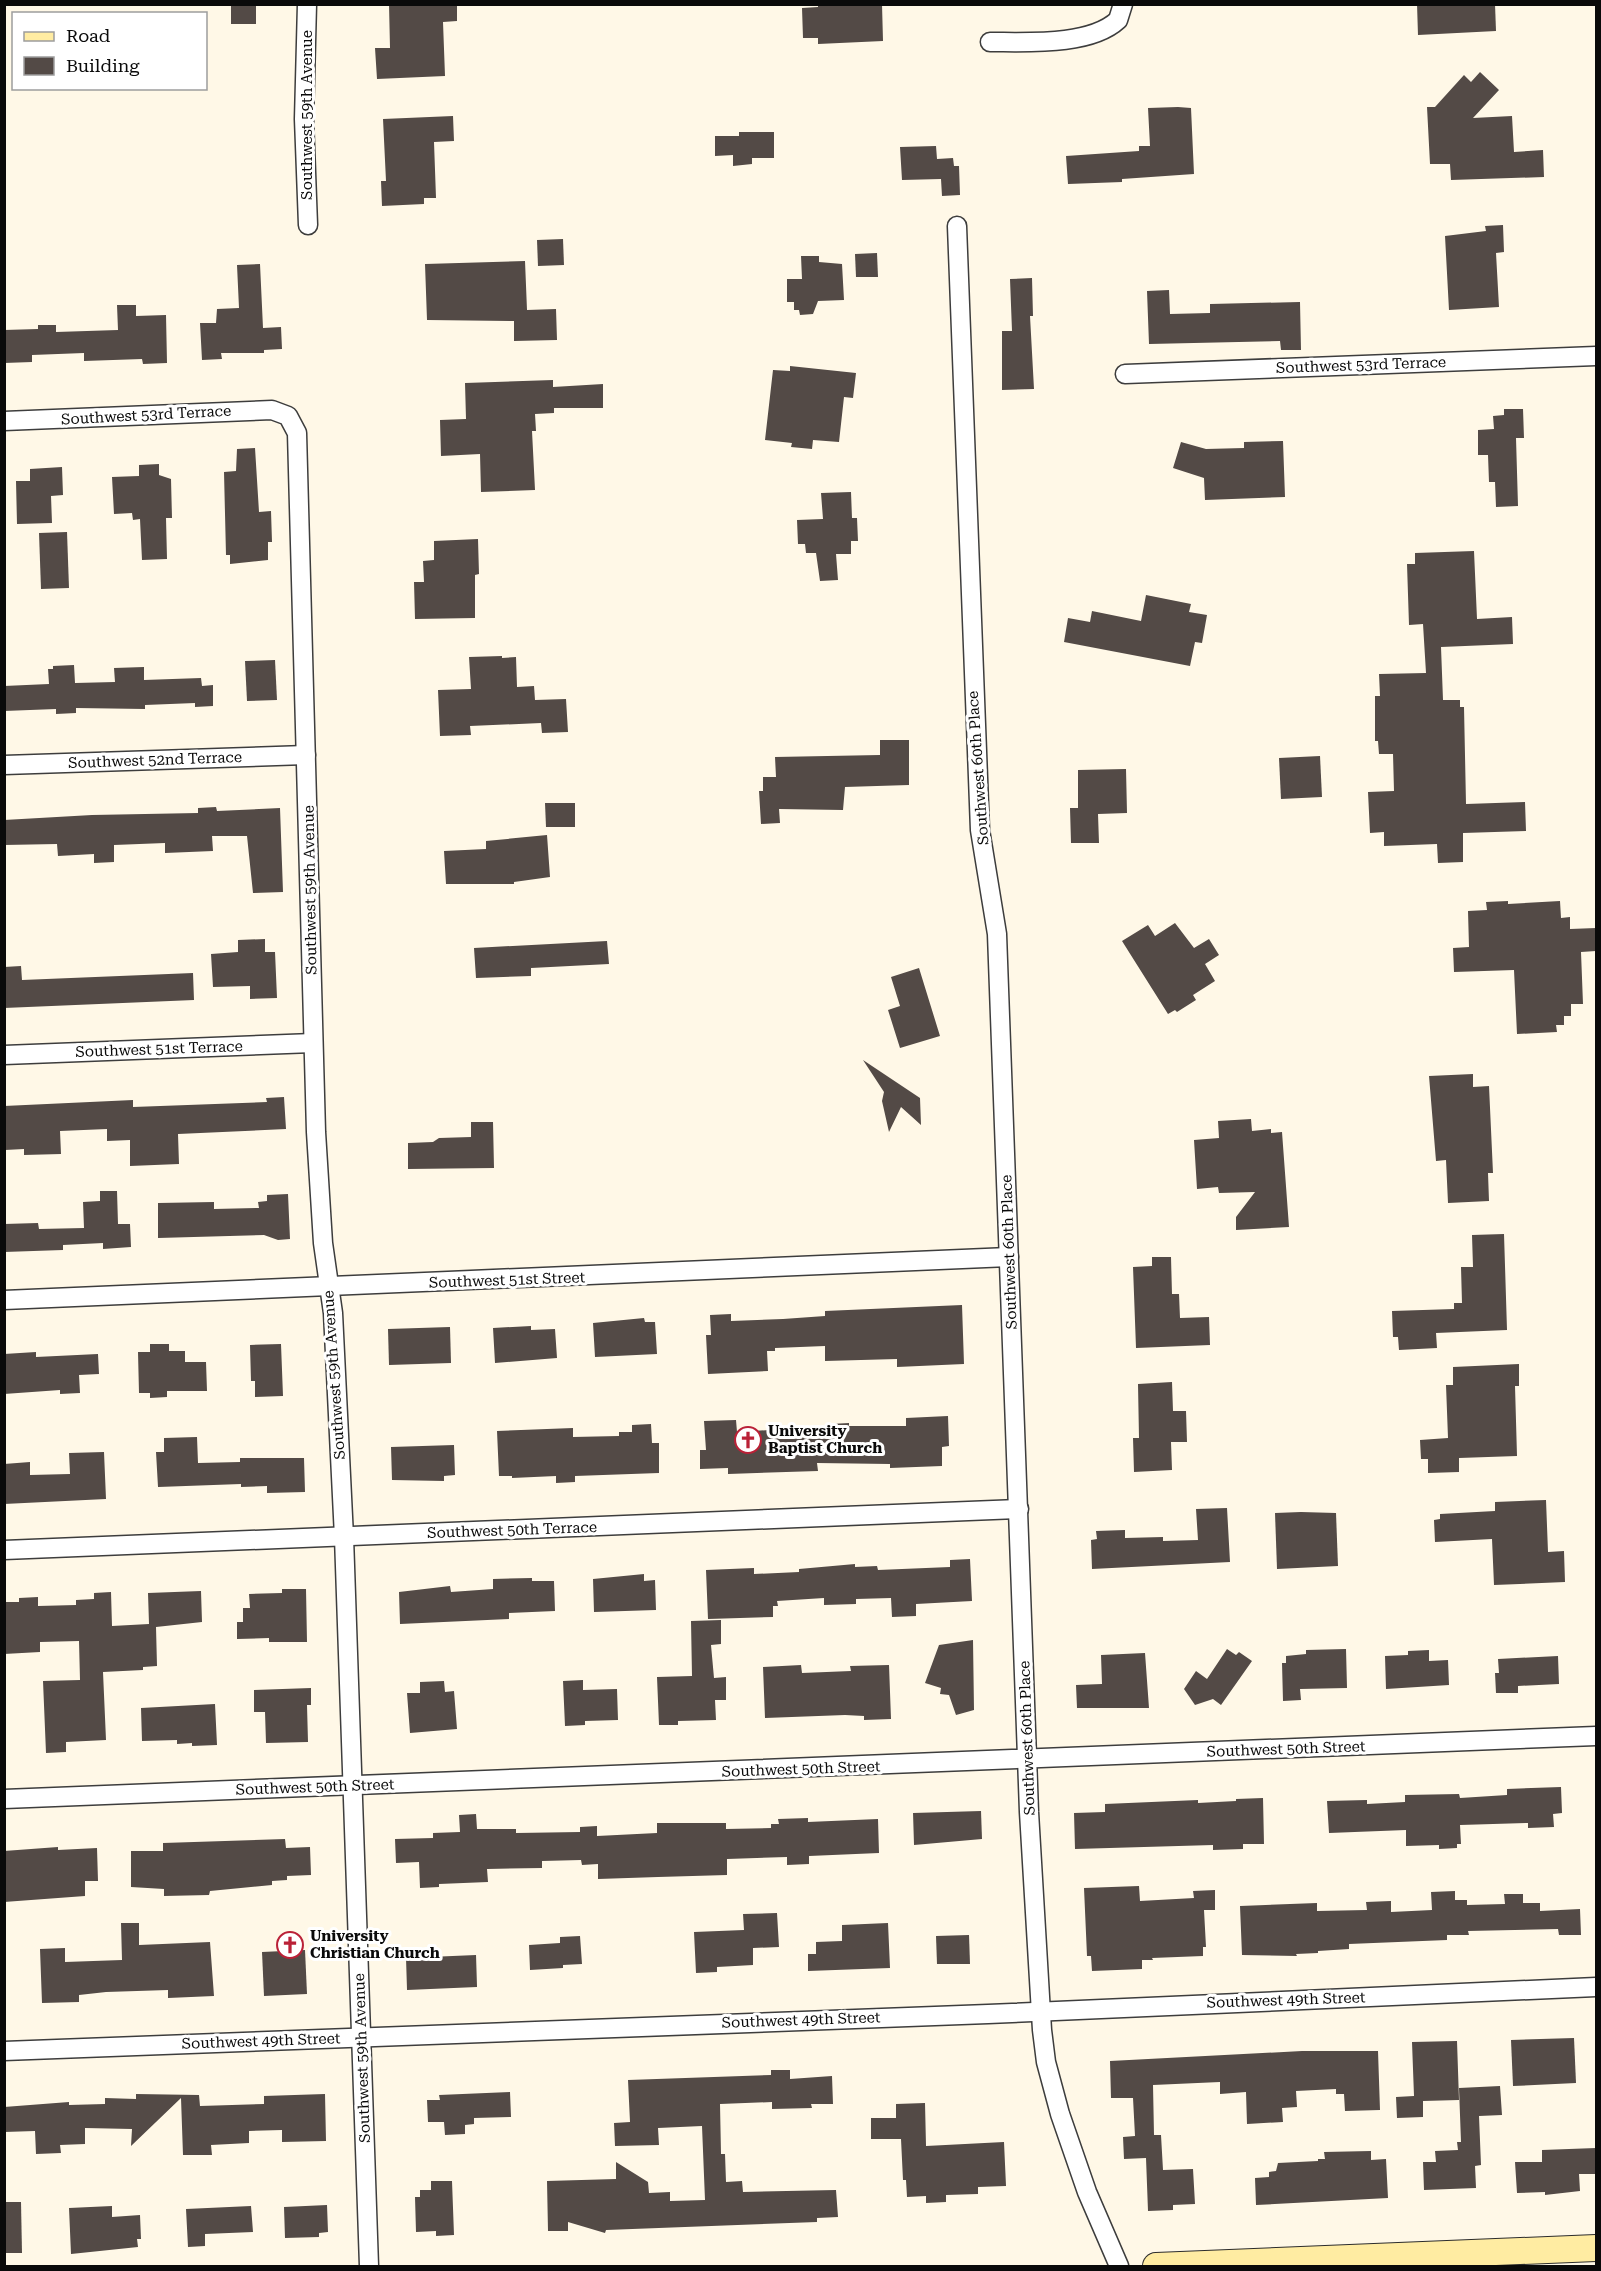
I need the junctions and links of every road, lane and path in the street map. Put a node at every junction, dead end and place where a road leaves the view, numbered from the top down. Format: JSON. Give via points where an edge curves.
{"nodes":[{"id":1,"x":307,"y":4,"type":"edge"},
{"id":2,"x":1120,"y":12,"type":"edge"},
{"id":3,"x":990,"y":42,"type":"dead end"},
{"id":4,"x":308,"y":225,"type":"dead end"},
{"id":5,"x":957,"y":226,"type":"dead end"},
{"id":6,"x":1596,"y":356,"type":"edge"},
{"id":7,"x":1125,"y":374,"type":"dead end"},
{"id":8,"x":287,"y":415,"type":"joint"},
{"id":9,"x":4,"y":421,"type":"edge"},
{"id":10,"x":306,"y":755,"type":"junction"},
{"id":11,"x":4,"y":765,"type":"edge"},
{"id":12,"x":313,"y":1043,"type":"junction"},
{"id":13,"x":4,"y":1055,"type":"edge"},
{"id":14,"x":1009,"y":1257,"type":"junction"},
{"id":15,"x":328,"y":1287,"type":"junction"},
{"id":16,"x":4,"y":1300,"type":"edge"},
{"id":17,"x":1019,"y":1509,"type":"junction"},
{"id":18,"x":344,"y":1537,"type":"junction"},
{"id":19,"x":4,"y":1550,"type":"edge"},
{"id":20,"x":1596,"y":1736,"type":"edge"},
{"id":21,"x":1027,"y":1760,"type":"junction"},
{"id":22,"x":354,"y":1786,"type":"junction"},
{"id":23,"x":4,"y":1799,"type":"edge"},
{"id":24,"x":1596,"y":1987,"type":"edge"},
{"id":25,"x":1041,"y":2011,"type":"junction"},
{"id":26,"x":362,"y":2037,"type":"junction"},
{"id":27,"x":4,"y":2051,"type":"edge"},
{"id":28,"x":1596,"y":2248,"type":"edge"},
{"id":29,"x":369,"y":2266,"type":"edge"},
{"id":30,"x":1119,"y":2266,"type":"edge"},
{"id":31,"x":1156,"y":2266,"type":"edge"}],
"edges":[{"from":1,"to":4,"type":"street","name":"Southwest 59th Avenue","via":[[304,119]]},
{"from":2,"to":3,"type":"street","via":[[1101,32]]},
{"from":5,"to":14,"type":"street","name":"Southwest 60th Place","via":[[976,771],[980,830],[997,934]]},
{"from":6,"to":7,"type":"street","name":"Southwest 53rd Terrace"},
{"from":8,"to":9,"type":"street","name":"Southwest 53rd Terrace","via":[[262,409]]},
{"from":8,"to":10,"type":"street","name":"Southwest 59th Avenue","via":[[296,427],[297,440]]},
{"from":10,"to":11,"type":"street","name":"Southwest 52nd Terrace"},
{"from":10,"to":12,"type":"street","name":"Southwest 59th Avenue"},
{"from":12,"to":13,"type":"street","name":"Southwest 51st Terrace"},
{"from":12,"to":15,"type":"street","name":"Southwest 59th Avenue"},
{"from":14,"to":15,"type":"street","name":"Southwest 51st Street"},
{"from":14,"to":17,"type":"street","name":"Southwest 60th Place"},
{"from":15,"to":16,"type":"street","name":"Southwest 51st Street"},
{"from":15,"to":18,"type":"street","name":"Southwest 59th Avenue","via":[[333,1313]]},
{"from":17,"to":18,"type":"street","name":"Southwest 50th Terrace"},
{"from":17,"to":21,"type":"street","name":"Southwest 60th Place"},
{"from":18,"to":19,"type":"street","name":"Southwest 50th Terrace"},
{"from":18,"to":22,"type":"street","name":"Southwest 59th Avenue"},
{"from":20,"to":21,"type":"street","name":"Southwest 50th Street"},
{"from":21,"to":22,"type":"street","name":"Southwest 50th Street"},
{"from":21,"to":25,"type":"street","name":"Southwest 60th Place"},
{"from":22,"to":23,"type":"street","name":"Southwest 50th Street"},
{"from":22,"to":26,"type":"street","name":"Southwest 59th Avenue"},
{"from":24,"to":25,"type":"street","name":"Southwest 49th Street"},
{"from":25,"to":26,"type":"street","name":"Southwest 49th Street"},
{"from":25,"to":30,"type":"street","name":"Southwest 60th Place","via":[[1046,2062],[1056,2104],[1087,2192]]},
{"from":26,"to":27,"type":"street","name":"Southwest 49th Street"},
{"from":26,"to":29,"type":"street","name":"Southwest 59th Avenue"},
{"from":28,"to":31,"type":"street"}]}
